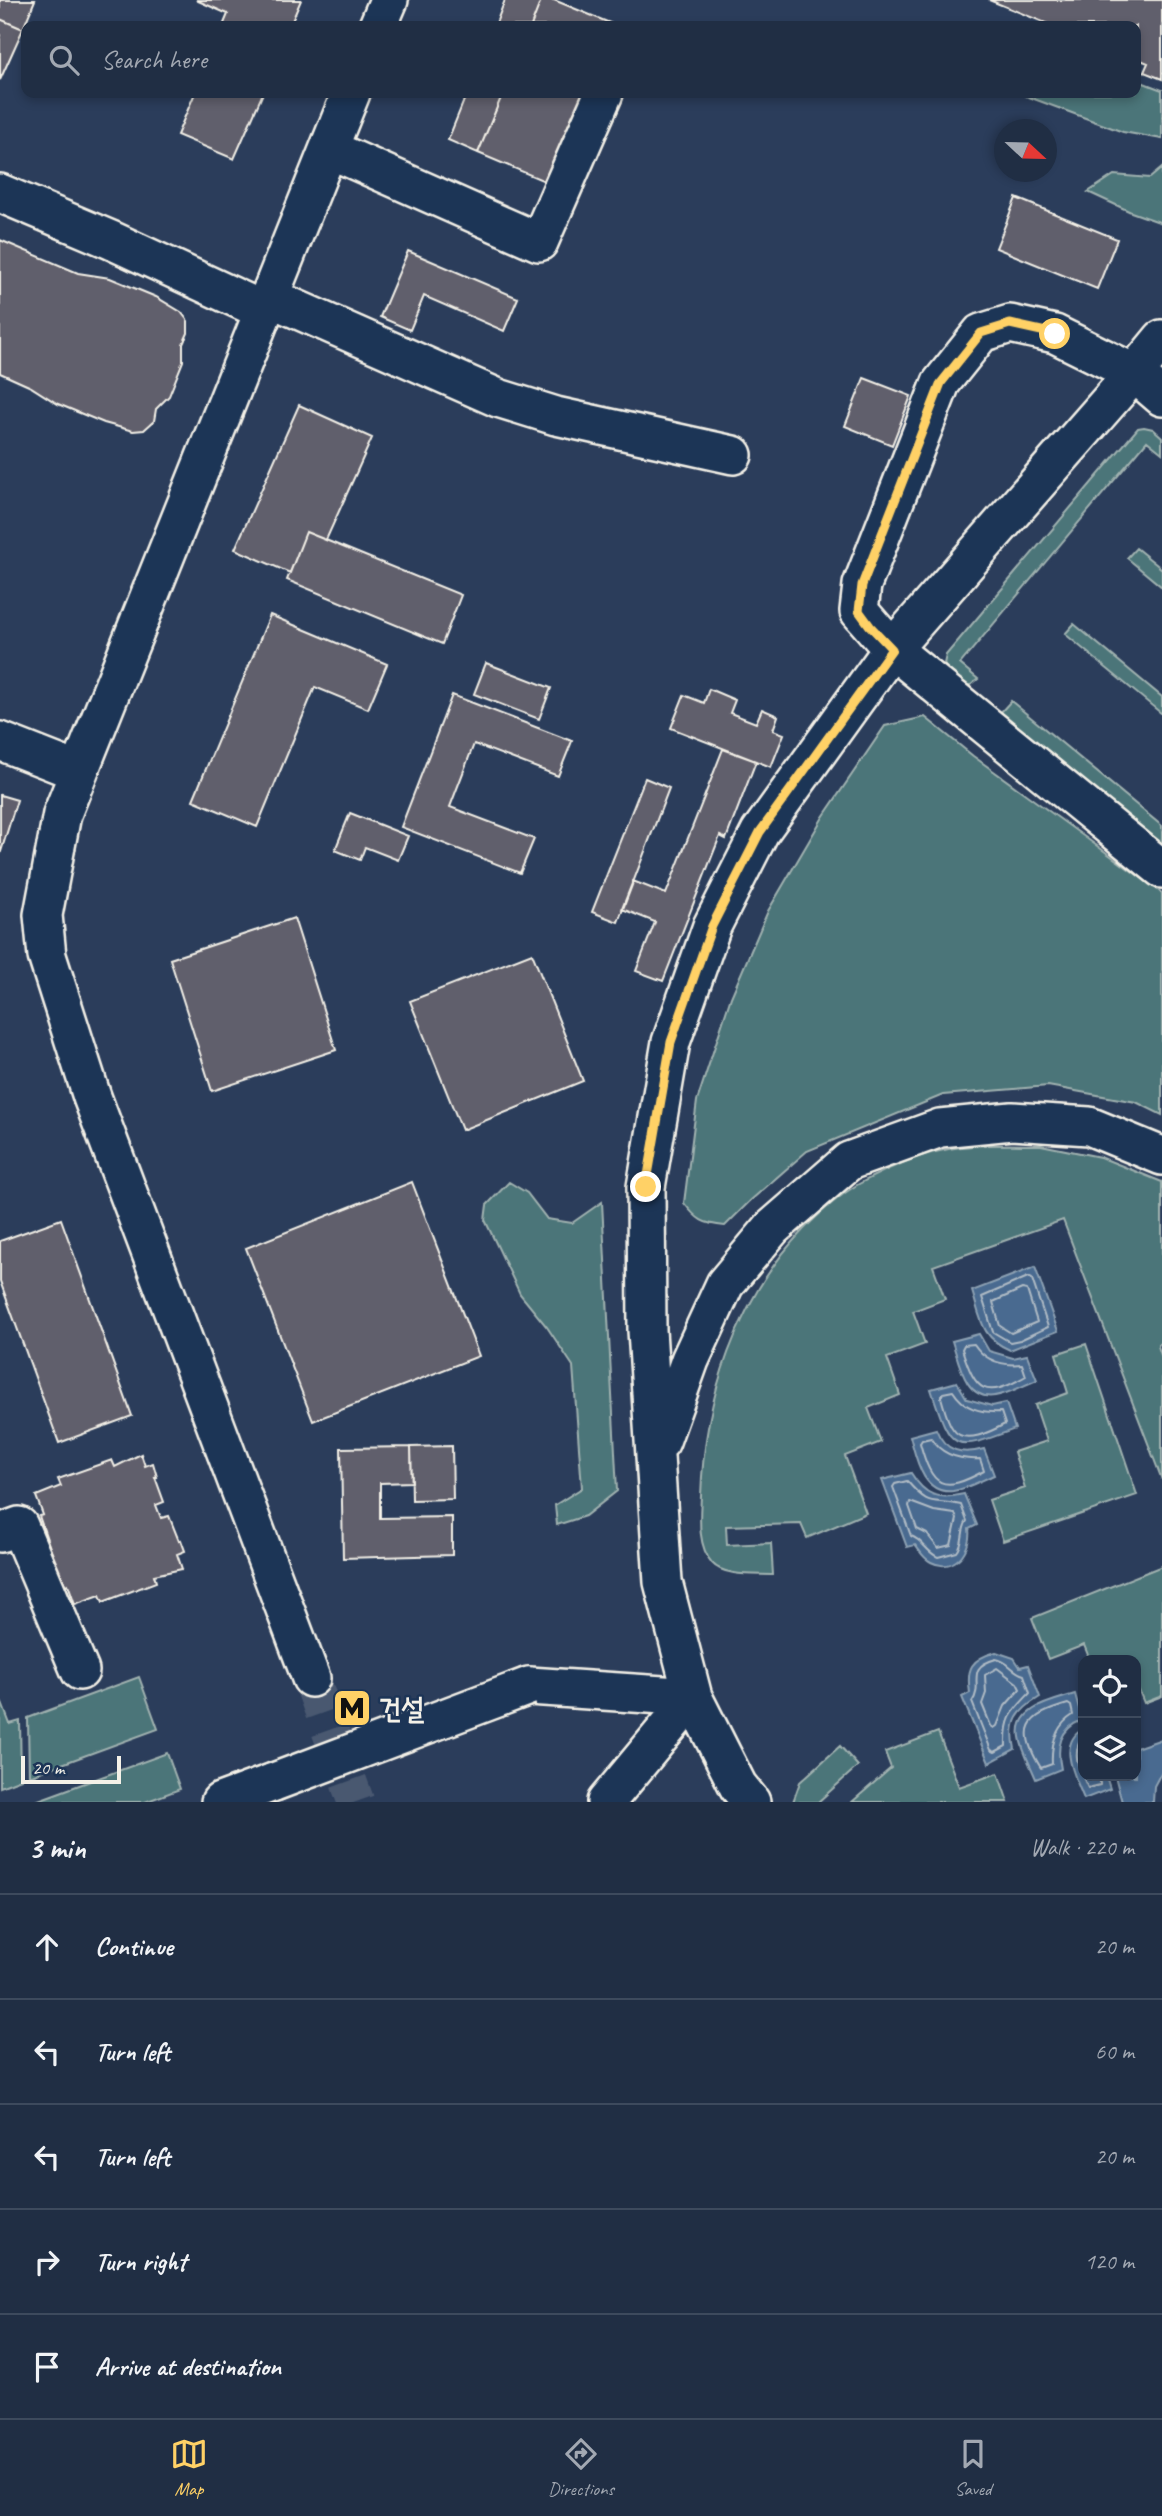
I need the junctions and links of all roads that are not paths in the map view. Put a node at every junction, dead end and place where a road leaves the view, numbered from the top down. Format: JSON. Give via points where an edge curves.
{"nodes":[{"id":1,"x":389,"y":0,"type":"edge"},
{"id":2,"x":380,"y":21,"type":"edge"},
{"id":3,"x":349,"y":98,"type":"edge"},
{"id":4,"x":602,"y":98,"type":"edge"},
{"id":5,"x":329,"y":149,"type":"junction"},
{"id":6,"x":0,"y":193,"type":"edge"},
{"id":7,"x":267,"y":304,"type":"junction"},
{"id":8,"x":1162,"y":339,"type":"edge"},
{"id":9,"x":1134,"y":373,"type":"junction"},
{"id":10,"x":1162,"y":397,"type":"edge"},
{"id":11,"x":733,"y":456,"type":"dead end"},
{"id":12,"x":892,"y":649,"type":"junction"},
{"id":13,"x":0,"y":741,"type":"edge"},
{"id":14,"x":79,"y":772,"type":"junction"},
{"id":15,"x":1162,"y":869,"type":"edge"},
{"id":16,"x":1162,"y":1156,"type":"edge"},
{"id":17,"x":656,"y":1455,"type":"junction"},
{"id":18,"x":0,"y":1533,"type":"edge"},
{"id":19,"x":80,"y":1671,"type":"dead end"},
{"id":20,"x":312,"y":1678,"type":"tunnel mouth"},
{"id":21,"x":693,"y":1697,"type":"junction"},
{"id":22,"x":220,"y":1802,"type":"edge"},
{"id":23,"x":606,"y":1802,"type":"edge"},
{"id":24,"x":751,"y":1802,"type":"edge"}],
"edges":[{"from":1,"to":2,"type":"street"},
{"from":3,"to":5,"type":"street"},
{"from":4,"to":5,"type":"street","via":[[539,243]]},
{"from":5,"to":7,"type":"street"},
{"from":6,"to":7,"type":"street"},
{"from":7,"to":11,"type":"street","via":[[498,398],[556,416]]},
{"from":7,"to":14,"type":"street"},
{"from":8,"to":9,"type":"street"},
{"from":9,"to":10,"type":"street"},
{"from":9,"to":12,"type":"street"},
{"from":9,"to":12,"type":"street","via":[[1055,334],[1010,324],[981,333],[941,383],[862,585],[859,611]]},
{"from":12,"to":15,"type":"street"},
{"from":12,"to":17,"type":"street","via":[[760,832],[712,926],[671,1042],[646,1187],[647,1330]]},
{"from":13,"to":14,"type":"street"},
{"from":14,"to":20,"type":"street","via":[[62,814],[43,915],[47,956],[92,1097]]},
{"from":16,"to":17,"type":"street","via":[[1089,1126],[1012,1121],[940,1128],[849,1160],[772,1228],[725,1284],[690,1360]]},
{"from":17,"to":21,"type":"street","via":[[663,1582]]},
{"from":18,"to":19,"type":"street","via":[[19,1526]]},
{"from":21,"to":22,"type":"street","bridge":true,"via":[[529,1686]]},
{"from":21,"to":23,"type":"street"},
{"from":21,"to":24,"type":"street","via":[[738,1786]]}]}
